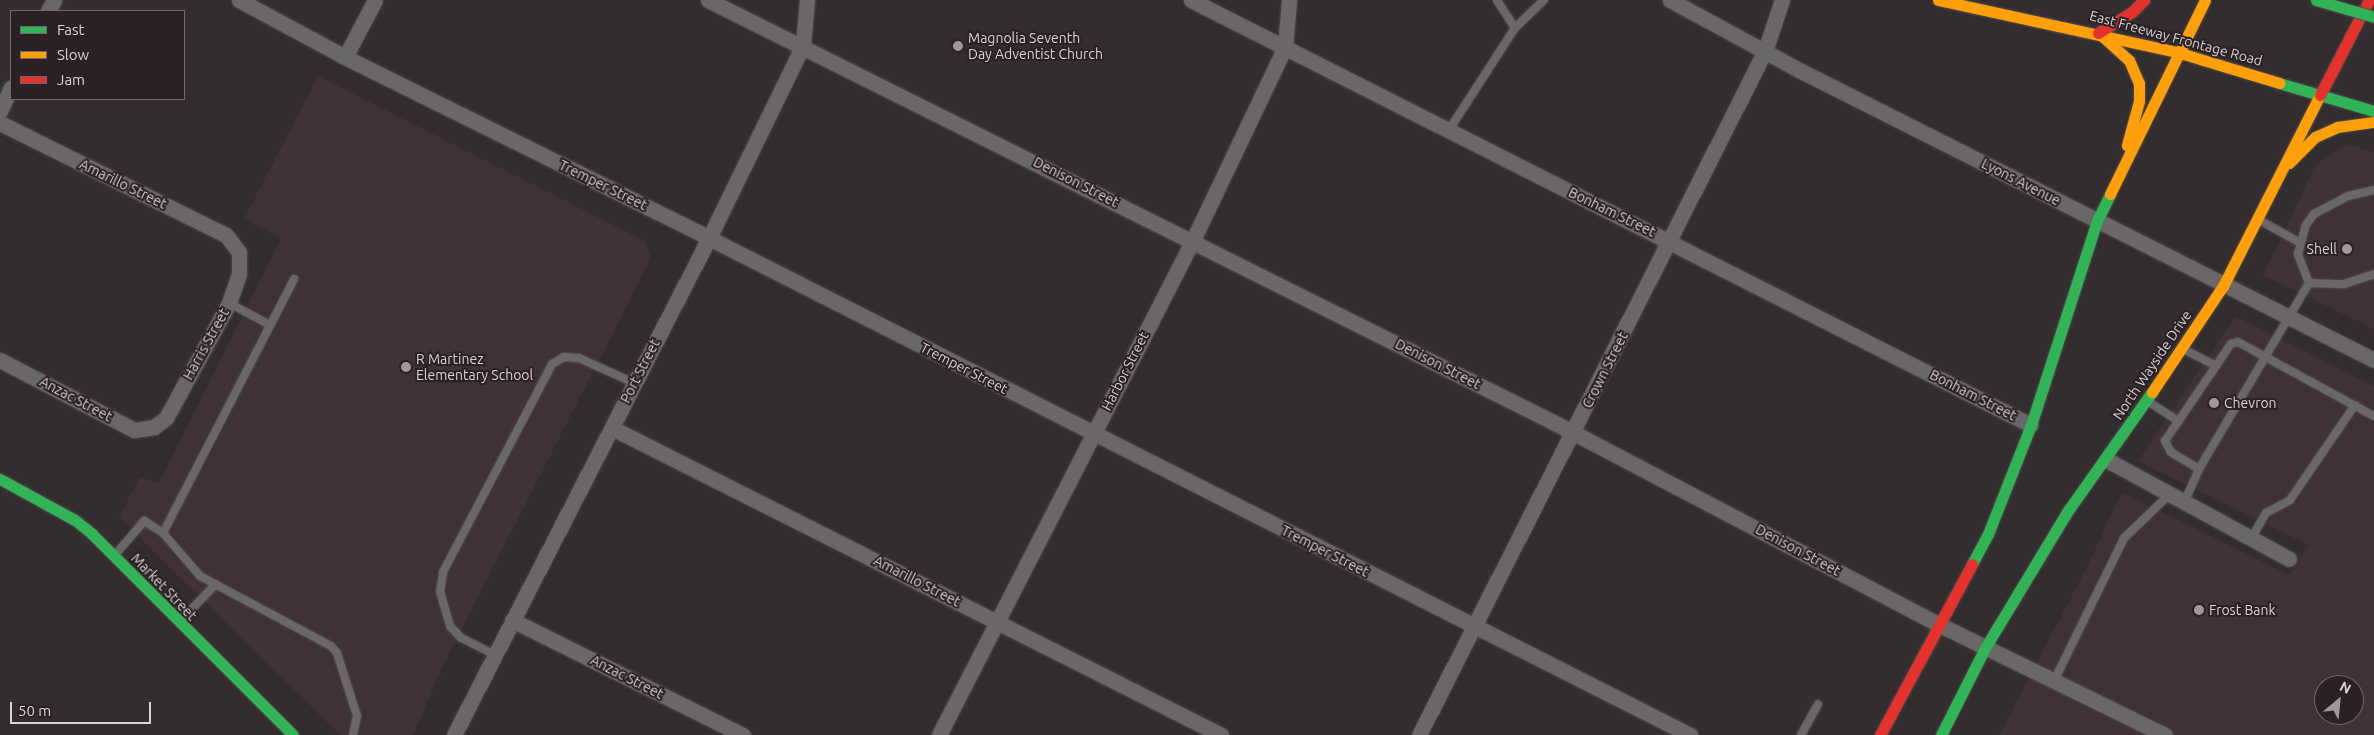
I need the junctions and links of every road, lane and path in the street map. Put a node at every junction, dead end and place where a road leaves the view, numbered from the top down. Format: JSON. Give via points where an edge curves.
{"nodes":[{"id":1,"x":239,"y":0,"type":"edge"},
{"id":2,"x":375,"y":0,"type":"edge"},
{"id":3,"x":708,"y":0,"type":"edge"},
{"id":4,"x":806,"y":0,"type":"edge"},
{"id":5,"x":1191,"y":0,"type":"edge"},
{"id":6,"x":1289,"y":0,"type":"edge"},
{"id":7,"x":1497,"y":0,"type":"edge"},
{"id":8,"x":1544,"y":0,"type":"edge"},
{"id":9,"x":1670,"y":0,"type":"edge"},
{"id":10,"x":1782,"y":0,"type":"edge"},
{"id":11,"x":1938,"y":0,"type":"edge"},
{"id":12,"x":2144,"y":0,"type":"edge"},
{"id":13,"x":2205,"y":0,"type":"edge"},
{"id":14,"x":2316,"y":0,"type":"edge"},
{"id":15,"x":2369,"y":0,"type":"edge"},
{"id":16,"x":2374,"y":17,"type":"edge"},
{"id":17,"x":1515,"y":28,"type":"junction"},
{"id":18,"x":2098,"y":33,"type":"junction"},
{"id":19,"x":803,"y":45,"type":"junction"},
{"id":20,"x":1285,"y":47,"type":"junction"},
{"id":21,"x":1765,"y":51,"type":"junction"},
{"id":22,"x":2177,"y":52,"type":"junction"},
{"id":23,"x":345,"y":57,"type":"junction"},
{"id":24,"x":10,"y":89,"type":"edge"},
{"id":25,"x":2322,"y":93,"type":"junction"},
{"id":26,"x":2374,"y":110,"type":"edge"},
{"id":27,"x":0,"y":111,"type":"edge"},
{"id":28,"x":2374,"y":122,"type":"edge"},
{"id":29,"x":0,"y":123,"type":"edge"},
{"id":30,"x":1449,"y":130,"type":"junction"},
{"id":31,"x":2121,"y":167,"type":"junction"},
{"id":32,"x":2283,"y":168,"type":"junction"},
{"id":33,"x":2374,"y":190,"type":"edge"},
{"id":34,"x":2257,"y":219,"type":"junction"},
{"id":35,"x":2097,"y":221,"type":"junction"},
{"id":36,"x":709,"y":238,"type":"junction"},
{"id":37,"x":1192,"y":240,"type":"junction"},
{"id":38,"x":1670,"y":240,"type":"junction"},
{"id":39,"x":2299,"y":242,"type":"junction"},
{"id":40,"x":239,"y":252,"type":"joint"},
{"id":41,"x":2374,"y":274,"type":"edge"},
{"id":42,"x":294,"y":279,"type":"dead end"},
{"id":43,"x":2310,"y":283,"type":"junction"},
{"id":44,"x":2223,"y":286,"type":"junction"},
{"id":45,"x":229,"y":303,"type":"junction"},
{"id":46,"x":2290,"y":318,"type":"junction"},
{"id":47,"x":270,"y":325,"type":"junction"},
{"id":48,"x":2182,"y":348,"type":"junction"},
{"id":49,"x":2266,"y":357,"type":"junction"},
{"id":50,"x":0,"y":360,"type":"edge"},
{"id":51,"x":2374,"y":360,"type":"edge"},
{"id":52,"x":2216,"y":366,"type":"junction"},
{"id":53,"x":634,"y":383,"type":"junction"},
{"id":54,"x":2147,"y":401,"type":"junction"},
{"id":55,"x":2355,"y":405,"type":"junction"},
{"id":56,"x":2374,"y":416,"type":"edge"},
{"id":57,"x":2178,"y":421,"type":"junction"},
{"id":58,"x":2032,"y":425,"type":"junction"},
{"id":59,"x":154,"y":427,"type":"joint"},
{"id":60,"x":612,"y":428,"type":"junction"},
{"id":61,"x":1574,"y":433,"type":"junction"},
{"id":62,"x":1093,"y":434,"type":"junction"},
{"id":63,"x":2107,"y":460,"type":"junction"},
{"id":64,"x":2199,"y":469,"type":"junction"},
{"id":65,"x":0,"y":479,"type":"edge"},
{"id":66,"x":2169,"y":495,"type":"junction"},
{"id":67,"x":2184,"y":502,"type":"junction"},
{"id":68,"x":163,"y":533,"type":"junction"},
{"id":69,"x":2251,"y":539,"type":"junction"},
{"id":70,"x":114,"y":556,"type":"junction"},
{"id":71,"x":2289,"y":559,"type":"dead end"},
{"id":72,"x":216,"y":584,"type":"junction"},
{"id":73,"x":512,"y":620,"type":"junction"},
{"id":74,"x":998,"y":621,"type":"junction"},
{"id":75,"x":178,"y":623,"type":"junction"},
{"id":76,"x":1938,"y":624,"type":"junction"},
{"id":77,"x":1475,"y":627,"type":"junction"},
{"id":78,"x":1986,"y":648,"type":"junction"},
{"id":79,"x":495,"y":655,"type":"junction"},
{"id":80,"x":2054,"y":681,"type":"junction"},
{"id":81,"x":1818,"y":704,"type":"dead end"},
{"id":82,"x":293,"y":735,"type":"edge"},
{"id":83,"x":353,"y":735,"type":"edge"},
{"id":84,"x":454,"y":735,"type":"edge"},
{"id":85,"x":743,"y":735,"type":"edge"},
{"id":86,"x":939,"y":735,"type":"edge"},
{"id":87,"x":1221,"y":735,"type":"edge"},
{"id":88,"x":1418,"y":735,"type":"edge"},
{"id":89,"x":1690,"y":735,"type":"edge"},
{"id":90,"x":1802,"y":735,"type":"edge"},
{"id":91,"x":1880,"y":735,"type":"edge"},
{"id":92,"x":1941,"y":735,"type":"edge"},
{"id":93,"x":2165,"y":735,"type":"edge"}],
"edges":[{"from":1,"to":23,"type":"street","name":"Tremper Street"},
{"from":2,"to":23,"type":"street"},
{"from":3,"to":19,"type":"street","name":"Denison Street"},
{"from":4,"to":19,"type":"street","name":"Port Street"},
{"from":5,"to":20,"type":"street","name":"Bonham Street"},
{"from":6,"to":20,"type":"street","name":"Harbor Street"},
{"from":7,"to":17,"type":"lane"},
{"from":8,"to":17,"type":"lane"},
{"from":9,"to":21,"type":"street","name":"Lyons Avenue"},
{"from":10,"to":21,"type":"street","name":"Crown Street"},
{"from":11,"to":18,"type":"main road","name":"East Freeway Frontage Road"},
{"from":12,"to":18,"type":"main road","via":[[2132,12]]},
{"from":13,"to":22,"type":"main road"},
{"from":14,"to":16,"type":"main road","bridge":true},
{"from":15,"to":25,"type":"main road","name":"North Wayside Drive"},
{"from":17,"to":30,"type":"lane"},
{"from":18,"to":22,"type":"main road","name":"East Freeway Frontage Road"},
{"from":18,"to":31,"type":"main road","via":[[2129,60],[2139,83],[2139,102]]},
{"from":19,"to":36,"type":"street","name":"Port Street"},
{"from":19,"to":37,"type":"street","name":"Denison Street"},
{"from":20,"to":30,"type":"street","name":"Bonham Street"},
{"from":20,"to":37,"type":"street","name":"Harbor Street"},
{"from":21,"to":35,"type":"street","name":"Lyons Avenue"},
{"from":21,"to":38,"type":"street","name":"Crown Street"},
{"from":22,"to":25,"type":"main road","name":"East Freeway Frontage Road"},
{"from":22,"to":31,"type":"main road"},
{"from":23,"to":36,"type":"street","name":"Tremper Street"},
{"from":24,"to":27,"type":"street"},
{"from":25,"to":26,"type":"main road","name":"East Freeway Frontage Road"},
{"from":25,"to":32,"type":"main road","name":"North Wayside Drive"},
{"from":28,"to":32,"type":"main road","via":[[2364,121],[2315,137]]},
{"from":29,"to":40,"type":"street","name":"Amarillo Street","via":[[226,235]]},
{"from":30,"to":38,"type":"street","name":"Bonham Street"},
{"from":31,"to":35,"type":"main road"},
{"from":32,"to":34,"type":"main road","name":"North Wayside Drive"},
{"from":33,"to":39,"type":"lane","via":[[2348,196],[2314,214]]},
{"from":34,"to":39,"type":"lane"},
{"from":34,"to":44,"type":"main road","name":"North Wayside Drive"},
{"from":35,"to":44,"type":"street","name":"Lyons Avenue"},
{"from":35,"to":58,"type":"main road"},
{"from":36,"to":53,"type":"street","name":"Port Street"},
{"from":36,"to":62,"type":"street","name":"Tremper Street"},
{"from":37,"to":61,"type":"street","name":"Denison Street"},
{"from":37,"to":62,"type":"street","name":"Harbor Street"},
{"from":38,"to":58,"type":"street","name":"Bonham Street"},
{"from":38,"to":61,"type":"street","name":"Crown Street"},
{"from":39,"to":43,"type":"lane","via":[[2298,254]]},
{"from":40,"to":45,"type":"street","name":"Harris Street","via":[[238,274]]},
{"from":41,"to":43,"type":"lane","via":[[2344,284]]},
{"from":42,"to":47,"type":"lane"},
{"from":43,"to":46,"type":"lane"},
{"from":44,"to":46,"type":"street","name":"Lyons Avenue"},
{"from":44,"to":48,"type":"main road","name":"North Wayside Drive"},
{"from":45,"to":47,"type":"lane"},
{"from":45,"to":59,"type":"street","name":"Harris Street","via":[[166,418]]},
{"from":46,"to":49,"type":"lane"},
{"from":46,"to":51,"type":"street","name":"Lyons Avenue"},
{"from":47,"to":68,"type":"lane"},
{"from":48,"to":52,"type":"lane"},
{"from":48,"to":54,"type":"main road","name":"North Wayside Drive"},
{"from":49,"to":52,"type":"lane","via":[[2238,342],[2231,344]]},
{"from":49,"to":55,"type":"lane"},
{"from":49,"to":64,"type":"lane"},
{"from":50,"to":59,"type":"street","name":"Anzac Street","via":[[134,430]]},
{"from":52,"to":57,"type":"lane"},
{"from":53,"to":60,"type":"street","name":"Port Street"},
{"from":53,"to":79,"type":"lane","via":[[579,358],[564,357],[552,364],[443,572],[440,592],[450,626],[461,638]]},
{"from":54,"to":57,"type":"lane"},
{"from":54,"to":63,"type":"main road","name":"North Wayside Drive"},
{"from":55,"to":56,"type":"lane"},
{"from":55,"to":69,"type":"lane","via":[[2290,500],[2266,513]]},
{"from":57,"to":64,"type":"lane","via":[[2165,440],[2171,452]]},
{"from":58,"to":76,"type":"main road","via":[[1988,534]]},
{"from":60,"to":73,"type":"street","name":"Port Street"},
{"from":60,"to":74,"type":"street","name":"Amarillo Street"},
{"from":61,"to":76,"type":"street","name":"Denison Street"},
{"from":61,"to":77,"type":"street","name":"Crown Street"},
{"from":62,"to":74,"type":"street","name":"Harbor Street"},
{"from":62,"to":77,"type":"street","name":"Tremper Street"},
{"from":63,"to":66,"type":"street"},
{"from":63,"to":78,"type":"main road","name":"North Wayside Drive","via":[[2067,512]]},
{"from":64,"to":67,"type":"lane"},
{"from":65,"to":70,"type":"main road","name":"Market Street","via":[[76,520]]},
{"from":66,"to":67,"type":"street"},
{"from":66,"to":80,"type":"lane","via":[[2124,538]]},
{"from":67,"to":69,"type":"street"},
{"from":68,"to":70,"type":"lane","via":[[144,521]]},
{"from":68,"to":72,"type":"lane","via":[[200,576]]},
{"from":69,"to":71,"type":"street"},
{"from":70,"to":75,"type":"main road","name":"Market Street"},
{"from":72,"to":75,"type":"lane"},
{"from":72,"to":83,"type":"lane","via":[[331,646],[337,654],[357,716]]},
{"from":73,"to":79,"type":"street","name":"Port Street"},
{"from":73,"to":85,"type":"street","name":"Anzac Street"},
{"from":74,"to":86,"type":"street","name":"Harbor Street"},
{"from":74,"to":87,"type":"street","name":"Amarillo Street"},
{"from":75,"to":82,"type":"main road","name":"Market Street"},
{"from":76,"to":78,"type":"street","name":"Denison Street"},
{"from":76,"to":91,"type":"main road"},
{"from":77,"to":88,"type":"street","name":"Crown Street"},
{"from":77,"to":89,"type":"street","name":"Tremper Street"},
{"from":78,"to":80,"type":"street","name":"Denison Street"},
{"from":78,"to":92,"type":"main road","name":"North Wayside Drive"},
{"from":79,"to":84,"type":"street","name":"Port Street"},
{"from":80,"to":93,"type":"street","name":"Denison Street"},
{"from":81,"to":90,"type":"lane"}]}
